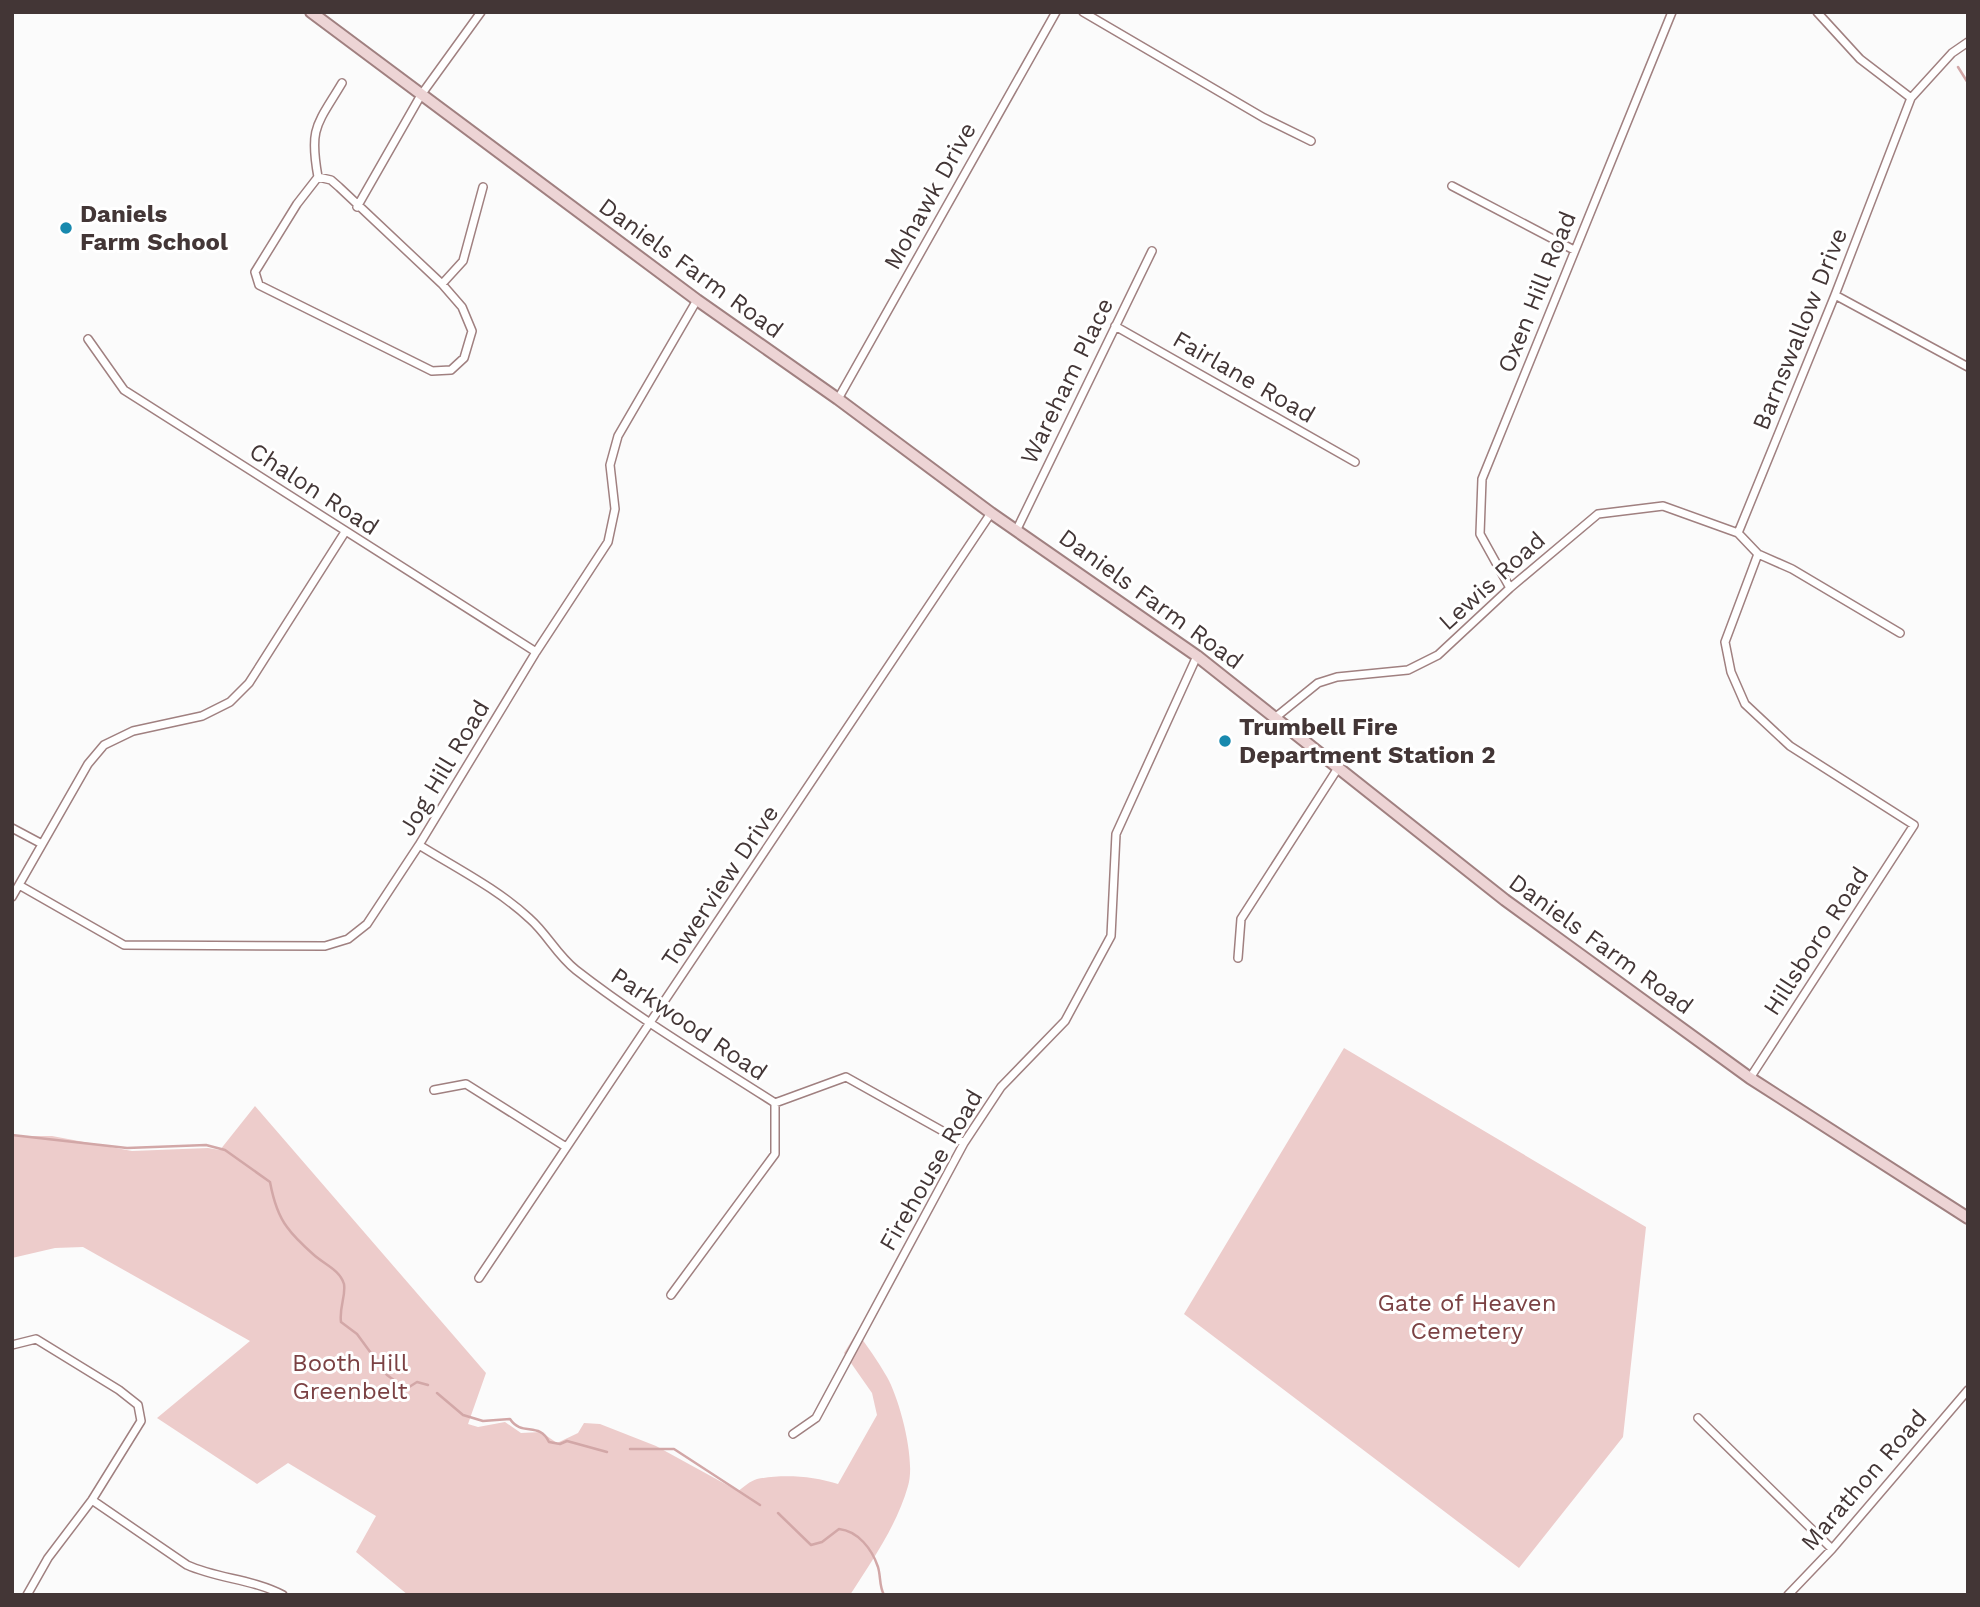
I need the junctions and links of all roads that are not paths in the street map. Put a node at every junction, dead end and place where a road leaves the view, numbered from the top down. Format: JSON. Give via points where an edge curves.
{"nodes":[{"id":1,"x":311,"y":12,"type":"edge"},
{"id":2,"x":481,"y":12,"type":"edge"},
{"id":3,"x":1056,"y":12,"type":"edge"},
{"id":4,"x":1083,"y":12,"type":"edge"},
{"id":5,"x":1672,"y":12,"type":"edge"},
{"id":6,"x":1817,"y":12,"type":"edge"},
{"id":7,"x":1968,"y":42,"type":"edge"},
{"id":8,"x":342,"y":83,"type":"dead end"},
{"id":9,"x":421,"y":95,"type":"junction"},
{"id":10,"x":1911,"y":98,"type":"junction"},
{"id":11,"x":1311,"y":141,"type":"dead end"},
{"id":12,"x":318,"y":177,"type":"junction"},
{"id":13,"x":482,"y":187,"type":"dead end"},
{"id":14,"x":1452,"y":187,"type":"dead end"},
{"id":15,"x":357,"y":207,"type":"junction"},
{"id":16,"x":1574,"y":250,"type":"junction"},
{"id":17,"x":1152,"y":251,"type":"dead end"},
{"id":18,"x":442,"y":284,"type":"junction"},
{"id":19,"x":1835,"y":295,"type":"junction"},
{"id":20,"x":697,"y":300,"type":"junction"},
{"id":21,"x":1115,"y":326,"type":"junction"},
{"id":22,"x":88,"y":339,"type":"dead end"},
{"id":23,"x":1968,"y":367,"type":"edge"},
{"id":24,"x":838,"y":399,"type":"junction"},
{"id":25,"x":1355,"y":462,"type":"dead end"},
{"id":26,"x":991,"y":513,"type":"junction"},
{"id":27,"x":1017,"y":529,"type":"junction"},
{"id":28,"x":345,"y":532,"type":"junction"},
{"id":29,"x":1738,"y":533,"type":"junction"},
{"id":30,"x":1758,"y":554,"type":"junction"},
{"id":31,"x":1510,"y":588,"type":"junction"},
{"id":32,"x":1900,"y":633,"type":"dead end"},
{"id":33,"x":537,"y":652,"type":"junction"},
{"id":34,"x":1197,"y":656,"type":"junction"},
{"id":35,"x":1276,"y":718,"type":"junction"},
{"id":36,"x":1338,"y":768,"type":"junction"},
{"id":37,"x":12,"y":828,"type":"edge"},
{"id":38,"x":42,"y":844,"type":"junction"},
{"id":39,"x":419,"y":845,"type":"junction"},
{"id":40,"x":19,"y":885,"type":"junction"},
{"id":41,"x":12,"y":897,"type":"edge"},
{"id":42,"x":1238,"y":958,"type":"dead end"},
{"id":43,"x":652,"y":1023,"type":"junction"},
{"id":44,"x":1750,"y":1078,"type":"junction"},
{"id":45,"x":434,"y":1090,"type":"dead end"},
{"id":46,"x":775,"y":1104,"type":"junction"},
{"id":47,"x":964,"y":1143,"type":"junction"},
{"id":48,"x":566,"y":1147,"type":"junction"},
{"id":49,"x":1968,"y":1217,"type":"edge"},
{"id":50,"x":479,"y":1278,"type":"dead end"},
{"id":51,"x":671,"y":1296,"type":"dead end"},
{"id":52,"x":12,"y":1345,"type":"edge"},
{"id":53,"x":1968,"y":1390,"type":"edge"},
{"id":54,"x":1698,"y":1418,"type":"dead end"},
{"id":55,"x":793,"y":1434,"type":"dead end"},
{"id":56,"x":92,"y":1500,"type":"junction"},
{"id":57,"x":1832,"y":1549,"type":"junction"},
{"id":58,"x":1794,"y":1593,"type":"edge"},
{"id":59,"x":27,"y":1595,"type":"edge"},
{"id":60,"x":283,"y":1595,"type":"edge"}],
"edges":[{"from":1,"to":9,"type":"main road","name":"Daniels Farm Road"},
{"from":2,"to":9,"type":"street"},
{"from":3,"to":24,"type":"street","name":"Mohawk Drive"},
{"from":4,"to":11,"type":"street"},
{"from":5,"to":16,"type":"street","name":"Oxen Hill Road"},
{"from":6,"to":10,"type":"street","via":[[1860,59]]},
{"from":7,"to":10,"type":"street","name":"Barnswallow Drive"},
{"from":8,"to":12,"type":"street","via":[[314,129]]},
{"from":9,"to":15,"type":"street"},
{"from":9,"to":20,"type":"main road","name":"Daniels Farm Road"},
{"from":10,"to":19,"type":"street","name":"Barnswallow Drive"},
{"from":12,"to":15,"type":"street","via":[[331,180]]},
{"from":12,"to":18,"type":"street","via":[[255,272],[259,285],[432,371],[452,370],[464,358],[472,331],[462,306]]},
{"from":13,"to":18,"type":"street","via":[[463,261]]},
{"from":14,"to":16,"type":"street"},
{"from":15,"to":18,"type":"street"},
{"from":16,"to":31,"type":"street","name":"Oxen Hill Road","via":[[1482,480],[1480,534]]},
{"from":17,"to":21,"type":"street","name":"Wareham Place"},
{"from":19,"to":23,"type":"street"},
{"from":19,"to":29,"type":"street","name":"Barnswallow Drive"},
{"from":20,"to":24,"type":"main road","name":"Daniels Farm Road"},
{"from":20,"to":33,"type":"street","name":"Jog Hill Road","via":[[618,436],[610,465],[615,509],[608,542]]},
{"from":21,"to":25,"type":"street","name":"Fairlane Road"},
{"from":21,"to":27,"type":"street","name":"Wareham Place"},
{"from":22,"to":28,"type":"street","name":"Chalon Road","via":[[124,390]]},
{"from":24,"to":26,"type":"main road","name":"Daniels Farm Road"},
{"from":26,"to":27,"type":"main road","name":"Daniels Farm Road"},
{"from":26,"to":43,"type":"street","name":"Towerview Drive"},
{"from":27,"to":34,"type":"main road","name":"Daniels Farm Road"},
{"from":28,"to":33,"type":"street","name":"Chalon Road"},
{"from":28,"to":38,"type":"street","via":[[249,683],[230,702],[202,716],[133,731],[104,745]]},
{"from":29,"to":30,"type":"street"},
{"from":29,"to":31,"type":"street","name":"Lewis Road","via":[[1662,506],[1598,514]]},
{"from":30,"to":32,"type":"street"},
{"from":30,"to":44,"type":"street","name":"Hillsboro Road","via":[[1725,642],[1731,672],[1749,709],[1790,746],[1914,825]]},
{"from":31,"to":35,"type":"street","name":"Lewis Road","via":[[1424,664],[1318,683]]},
{"from":33,"to":39,"type":"street","name":"Jog Hill Road"},
{"from":34,"to":35,"type":"main road","name":"Daniels Farm Road"},
{"from":34,"to":47,"type":"street","name":"Firehouse Road","via":[[1116,834],[1111,936],[1065,1021],[1001,1087]]},
{"from":35,"to":36,"type":"main road","name":"Daniels Farm Road"},
{"from":36,"to":42,"type":"street","via":[[1241,919]]},
{"from":36,"to":44,"type":"main road","name":"Daniels Farm Road","via":[[1505,900]]},
{"from":37,"to":38,"type":"street"},
{"from":38,"to":40,"type":"street"},
{"from":39,"to":40,"type":"street","name":"Jog Hill Road","via":[[367,924],[348,939],[325,946],[124,945]]},
{"from":39,"to":43,"type":"street","name":"Parkwood Road","via":[[501,896],[532,920],[574,969]]},
{"from":40,"to":41,"type":"street"},
{"from":43,"to":46,"type":"street","name":"Parkwood Road"},
{"from":43,"to":48,"type":"street","name":"Towerview Drive"},
{"from":44,"to":49,"type":"main road","name":"Daniels Farm Road"},
{"from":45,"to":48,"type":"street","via":[[466,1084]]},
{"from":46,"to":47,"type":"street","name":"Parkwood Road","via":[[846,1077]]},
{"from":46,"to":51,"type":"street","via":[[775,1154]]},
{"from":47,"to":55,"type":"street","name":"Firehouse Road","via":[[816,1418]]},
{"from":48,"to":50,"type":"street","name":"Towerview Drive"},
{"from":52,"to":56,"type":"street","via":[[36,1339],[138,1405],[141,1421]]},
{"from":53,"to":57,"type":"street","name":"Marathon Road"},
{"from":54,"to":57,"type":"street"},
{"from":56,"to":59,"type":"street","via":[[48,1558]]},
{"from":56,"to":60,"type":"street","via":[[200,1571]]},
{"from":57,"to":58,"type":"street","name":"Marathon Road"}]}
